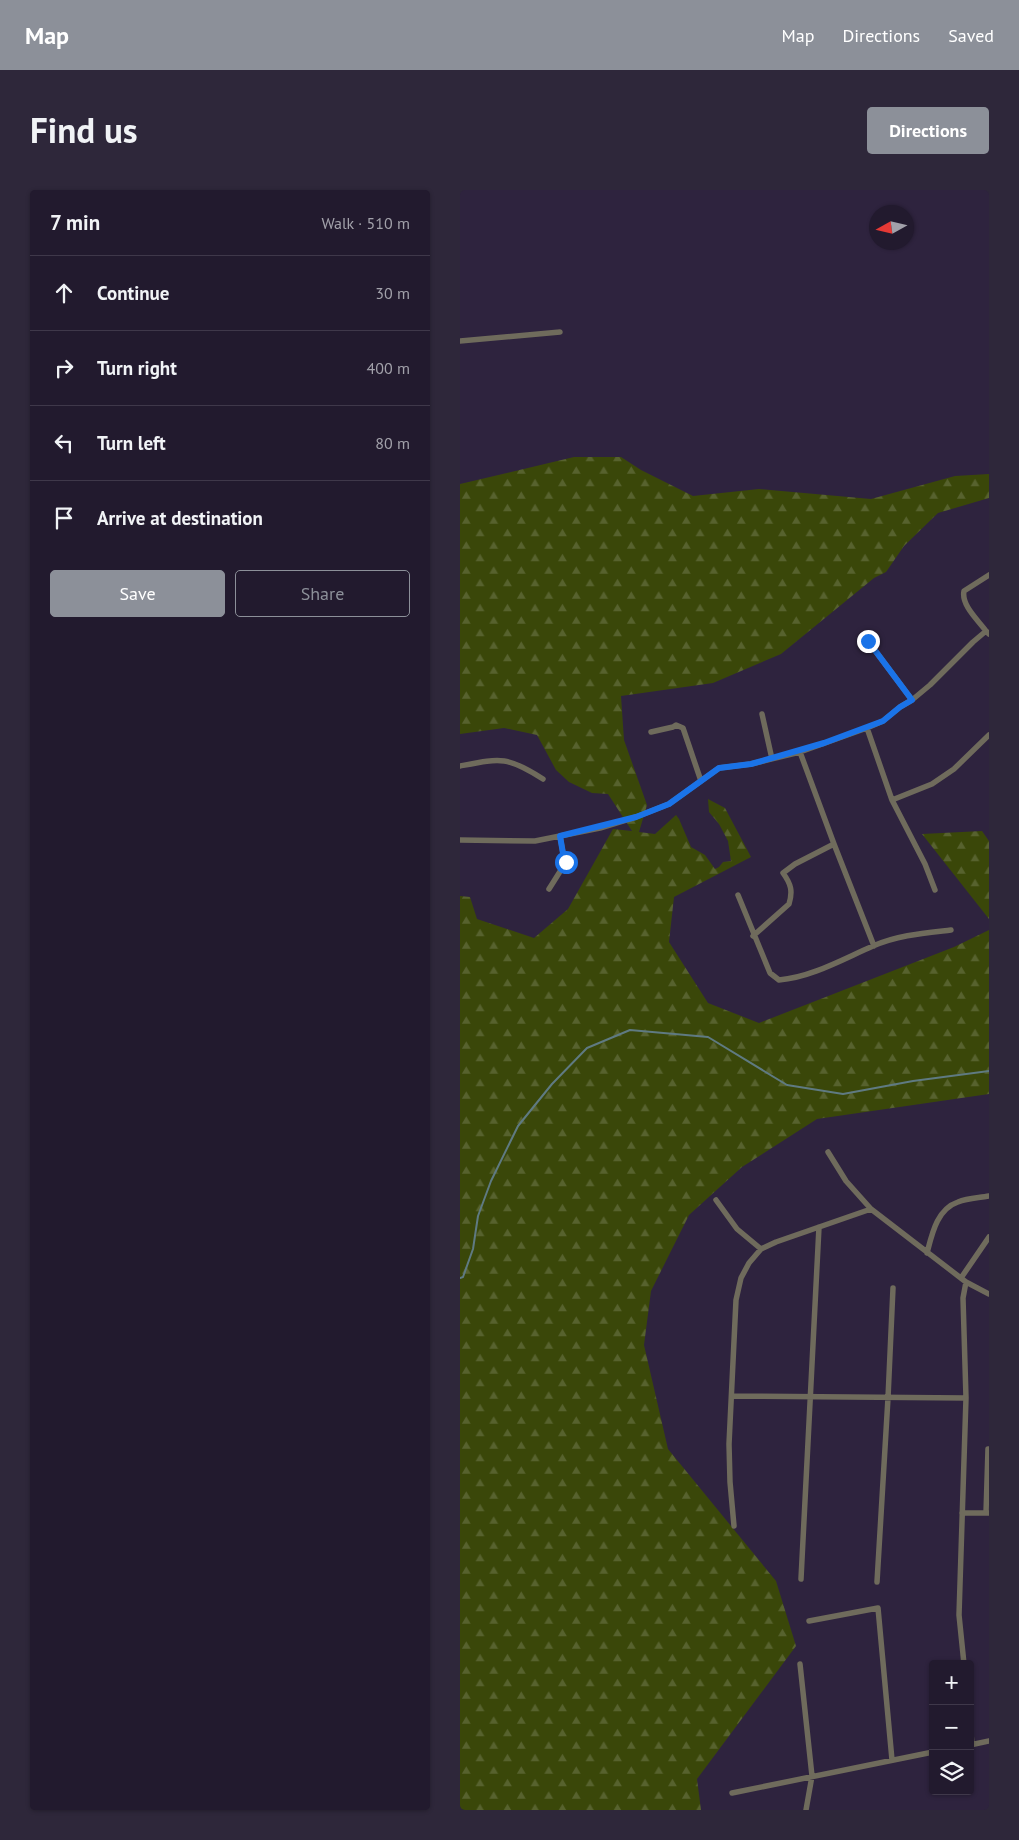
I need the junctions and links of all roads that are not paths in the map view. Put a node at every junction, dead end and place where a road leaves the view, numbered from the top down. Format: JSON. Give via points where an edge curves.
{"nodes":[{"id":1,"x":560,"y":332,"type":"dead end"},
{"id":2,"x":460,"y":341,"type":"edge"},
{"id":3,"x":989,"y":576,"type":"edge"},
{"id":4,"x":988,"y":632,"type":"edge"},
{"id":5,"x":868,"y":641,"type":"dead end"},
{"id":6,"x":912,"y":700,"type":"junction"},
{"id":7,"x":762,"y":714,"type":"dead end"},
{"id":8,"x":866,"y":728,"type":"junction"},
{"id":9,"x":651,"y":732,"type":"dead end"},
{"id":10,"x":989,"y":735,"type":"edge"},
{"id":11,"x":800,"y":752,"type":"junction"},
{"id":12,"x":772,"y":758,"type":"junction"},
{"id":13,"x":460,"y":766,"type":"edge"},
{"id":14,"x":543,"y":779,"type":"dead end"},
{"id":15,"x":702,"y":781,"type":"junction"},
{"id":16,"x":892,"y":800,"type":"junction"},
{"id":17,"x":560,"y":836,"type":"junction"},
{"id":18,"x":460,"y":840,"type":"edge"},
{"id":19,"x":834,"y":844,"type":"junction"},
{"id":20,"x":549,"y":888,"type":"dead end"},
{"id":21,"x":935,"y":890,"type":"dead end"},
{"id":22,"x":738,"y":895,"type":"dead end"},
{"id":23,"x":952,"y":930,"type":"dead end"},
{"id":24,"x":753,"y":936,"type":"junction"},
{"id":25,"x":874,"y":946,"type":"junction"},
{"id":26,"x":828,"y":1152,"type":"dead end"},
{"id":27,"x":989,"y":1196,"type":"edge"},
{"id":28,"x":716,"y":1200,"type":"dead end"},
{"id":29,"x":871,"y":1209,"type":"junction"},
{"id":30,"x":819,"y":1227,"type":"junction"},
{"id":31,"x":989,"y":1237,"type":"edge"},
{"id":32,"x":761,"y":1249,"type":"junction"},
{"id":33,"x":927,"y":1253,"type":"junction"},
{"id":34,"x":964,"y":1280,"type":"junction"},
{"id":35,"x":893,"y":1288,"type":"dead end"},
{"id":36,"x":989,"y":1294,"type":"edge"},
{"id":37,"x":732,"y":1396,"type":"junction"},
{"id":38,"x":811,"y":1396,"type":"junction"},
{"id":39,"x":888,"y":1398,"type":"junction"},
{"id":40,"x":966,"y":1398,"type":"junction"},
{"id":41,"x":988,"y":1449,"type":"edge"},
{"id":42,"x":962,"y":1513,"type":"junction"},
{"id":43,"x":987,"y":1514,"type":"edge"},
{"id":44,"x":734,"y":1526,"type":"dead end"},
{"id":45,"x":801,"y":1579,"type":"dead end"},
{"id":46,"x":877,"y":1582,"type":"dead end"},
{"id":47,"x":809,"y":1621,"type":"dead end"},
{"id":48,"x":964,"y":1660,"type":"edge"},
{"id":49,"x":800,"y":1664,"type":"dead end"},
{"id":50,"x":989,"y":1741,"type":"edge"},
{"id":51,"x":974,"y":1744,"type":"edge"},
{"id":52,"x":929,"y":1753,"type":"edge"},
{"id":53,"x":892,"y":1760,"type":"junction"},
{"id":54,"x":812,"y":1776,"type":"junction"},
{"id":55,"x":732,"y":1794,"type":"dead end"},
{"id":56,"x":806,"y":1810,"type":"edge"}],
"edges":[{"from":1,"to":2,"type":"street"},
{"from":3,"to":4,"type":"street","via":[[964,591],[963,596]]},
{"from":4,"to":6,"type":"street","via":[[972,642]]},
{"from":5,"to":6,"type":"street"},
{"from":6,"to":8,"type":"street","via":[[883,721]]},
{"from":7,"to":12,"type":"street"},
{"from":8,"to":11,"type":"street"},
{"from":8,"to":16,"type":"street"},
{"from":9,"to":15,"type":"street","via":[[676,725],[683,728]]},
{"from":10,"to":16,"type":"street","via":[[954,769],[932,784]]},
{"from":11,"to":12,"type":"street"},
{"from":11,"to":19,"type":"street"},
{"from":12,"to":15,"type":"street","via":[[719,768]]},
{"from":13,"to":14,"type":"street","via":[[503,760],[520,765]]},
{"from":15,"to":17,"type":"street","via":[[669,804],[636,817]]},
{"from":16,"to":21,"type":"street"},
{"from":17,"to":18,"type":"street","via":[[535,841]]},
{"from":17,"to":20,"type":"street","via":[[566,862]]},
{"from":19,"to":24,"type":"street","via":[[783,873],[791,884],[789,904]]},
{"from":19,"to":25,"type":"street"},
{"from":22,"to":24,"type":"street"},
{"from":23,"to":25,"type":"street","via":[[905,936]]},
{"from":24,"to":25,"type":"street","via":[[770,973],[779,980],[841,962]]},
{"from":26,"to":29,"type":"street","via":[[846,1181]]},
{"from":27,"to":33,"type":"street","via":[[956,1202],[949,1208],[939,1218]]},
{"from":28,"to":32,"type":"street","via":[[737,1229]]},
{"from":29,"to":30,"type":"street"},
{"from":29,"to":33,"type":"street"},
{"from":30,"to":32,"type":"street"},
{"from":30,"to":38,"type":"street"},
{"from":31,"to":34,"type":"street"},
{"from":32,"to":37,"type":"street","via":[[741,1278],[736,1300]]},
{"from":33,"to":34,"type":"street"},
{"from":34,"to":36,"type":"street"},
{"from":34,"to":40,"type":"street"},
{"from":35,"to":39,"type":"street"},
{"from":37,"to":38,"type":"street"},
{"from":37,"to":44,"type":"street","via":[[729,1444]]},
{"from":38,"to":39,"type":"street"},
{"from":38,"to":45,"type":"street"},
{"from":39,"to":40,"type":"street"},
{"from":39,"to":46,"type":"street"},
{"from":40,"to":42,"type":"street"},
{"from":41,"to":43,"type":"street"},
{"from":42,"to":43,"type":"street"},
{"from":42,"to":48,"type":"street","via":[[959,1615]]},
{"from":47,"to":53,"type":"street","via":[[878,1608]]},
{"from":49,"to":54,"type":"street"},
{"from":50,"to":51,"type":"street"},
{"from":52,"to":53,"type":"street"},
{"from":53,"to":54,"type":"street"},
{"from":54,"to":55,"type":"street"},
{"from":54,"to":56,"type":"street"}]}
